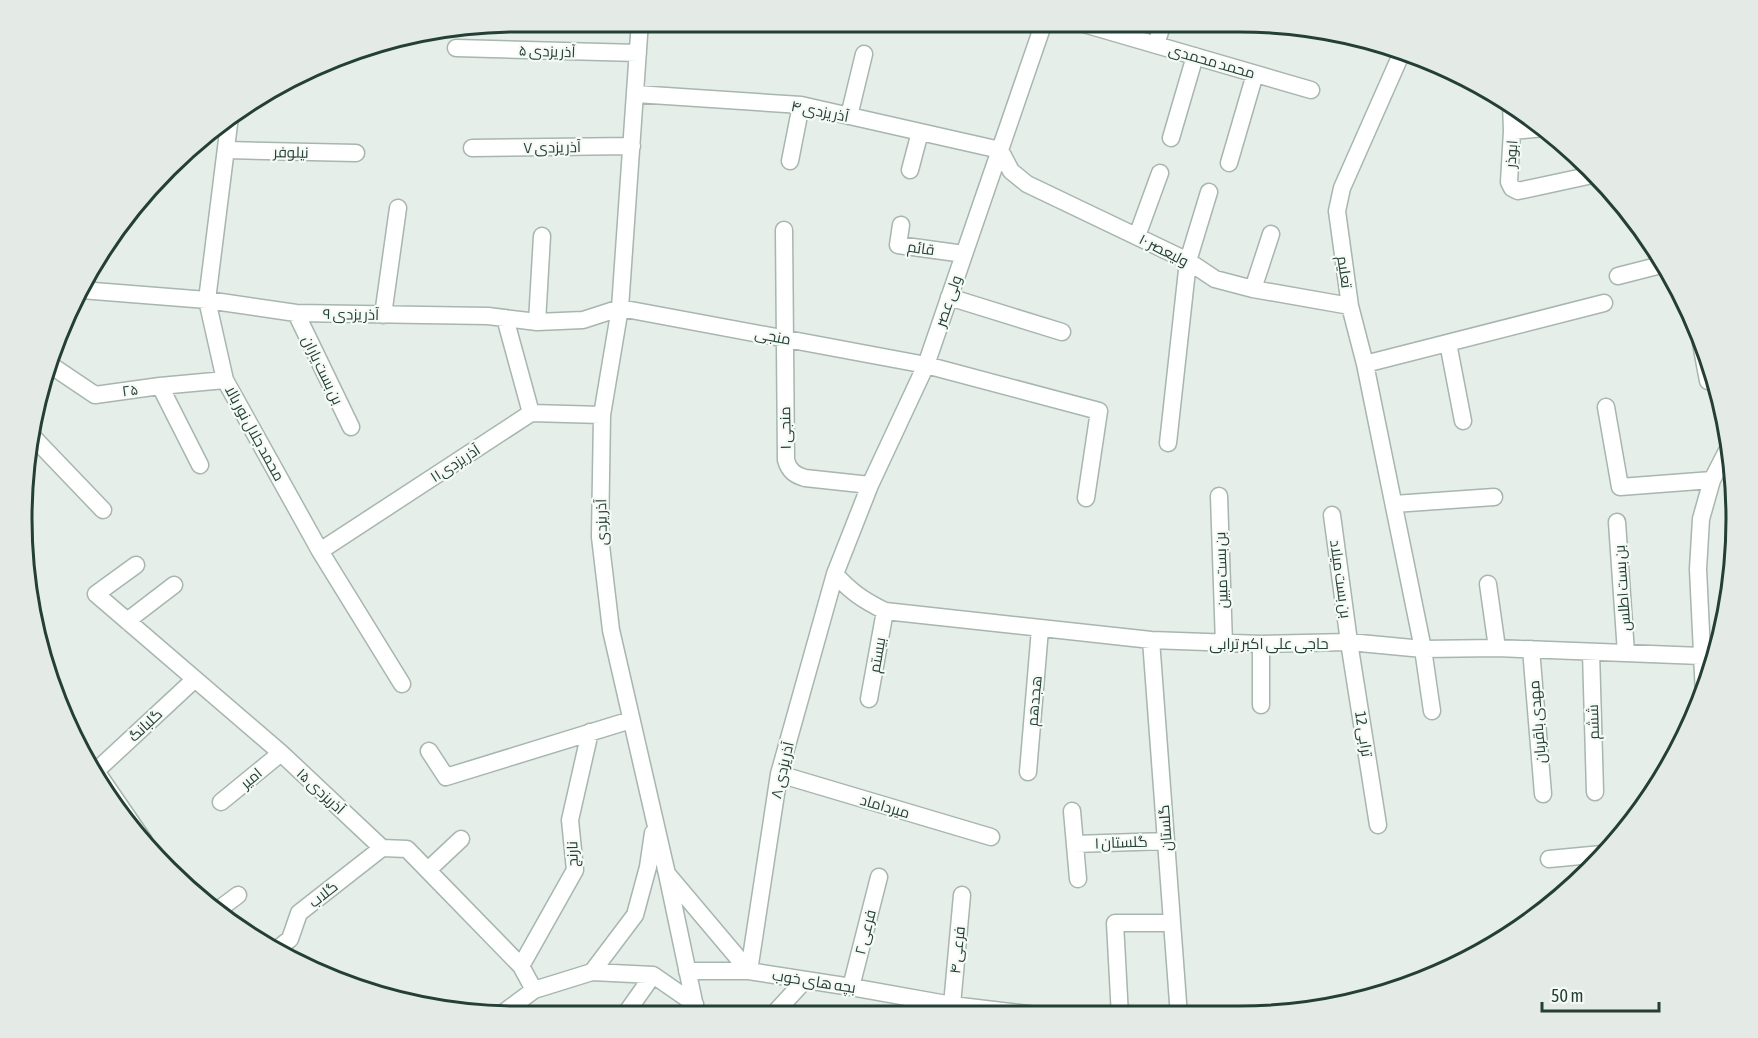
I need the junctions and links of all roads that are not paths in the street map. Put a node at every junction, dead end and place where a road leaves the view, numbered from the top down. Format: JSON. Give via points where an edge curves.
{"nodes":[{"id":1,"x":639,"y":32,"type":"edge"},
{"id":2,"x":1041,"y":32,"type":"edge"},
{"id":3,"x":1111,"y":32,"type":"edge"},
{"id":4,"x":1160,"y":32,"type":"edge"},
{"id":5,"x":1156,"y":45,"type":"junction"},
{"id":6,"x":456,"y":48,"type":"dead end"},
{"id":7,"x":638,"y":53,"type":"junction"},
{"id":8,"x":864,"y":54,"type":"dead end"},
{"id":9,"x":1195,"y":56,"type":"junction"},
{"id":10,"x":1399,"y":58,"type":"edge"},
{"id":11,"x":1255,"y":74,"type":"junction"},
{"id":12,"x":1311,"y":90,"type":"dead end"},
{"id":13,"x":636,"y":94,"type":"junction"},
{"id":14,"x":801,"y":105,"type":"junction"},
{"id":15,"x":1511,"y":115,"type":"edge"},
{"id":16,"x":849,"y":116,"type":"junction"},
{"id":17,"x":228,"y":128,"type":"edge"},
{"id":18,"x":1532,"y":129,"type":"edge"},
{"id":19,"x":1512,"y":131,"type":"junction"},
{"id":20,"x":920,"y":132,"type":"junction"},
{"id":21,"x":1171,"y":138,"type":"dead end"},
{"id":22,"x":632,"y":146,"type":"junction"},
{"id":23,"x":472,"y":148,"type":"dead end"},
{"id":24,"x":227,"y":150,"type":"junction"},
{"id":25,"x":1000,"y":150,"type":"junction"},
{"id":26,"x":356,"y":153,"type":"dead end"},
{"id":27,"x":789,"y":161,"type":"dead end"},
{"id":28,"x":1229,"y":163,"type":"dead end"},
{"id":29,"x":910,"y":170,"type":"dead end"},
{"id":30,"x":1160,"y":173,"type":"dead end"},
{"id":31,"x":1586,"y":176,"type":"edge"},
{"id":32,"x":1209,"y":192,"type":"dead end"},
{"id":33,"x":398,"y":208,"type":"dead end"},
{"id":34,"x":902,"y":225,"type":"dead end"},
{"id":35,"x":784,"y":230,"type":"dead end"},
{"id":36,"x":1271,"y":234,"type":"dead end"},
{"id":37,"x":542,"y":236,"type":"dead end"},
{"id":38,"x":1137,"y":236,"type":"junction"},
{"id":39,"x":964,"y":254,"type":"junction"},
{"id":40,"x":1188,"y":261,"type":"junction"},
{"id":41,"x":1656,"y":266,"type":"edge"},
{"id":42,"x":1618,"y":276,"type":"dead end"},
{"id":43,"x":1253,"y":289,"type":"junction"},
{"id":44,"x":89,"y":291,"type":"edge"},
{"id":45,"x":949,"y":297,"type":"junction"},
{"id":46,"x":207,"y":300,"type":"junction"},
{"id":47,"x":1604,"y":303,"type":"dead end"},
{"id":48,"x":1350,"y":306,"type":"junction"},
{"id":49,"x":620,"y":308,"type":"junction"},
{"id":50,"x":296,"y":314,"type":"junction"},
{"id":51,"x":383,"y":315,"type":"junction"},
{"id":52,"x":506,"y":318,"type":"junction"},
{"id":53,"x":537,"y":322,"type":"junction"},
{"id":54,"x":1062,"y":332,"type":"dead end"},
{"id":55,"x":784,"y":338,"type":"junction"},
{"id":56,"x":1448,"y":344,"type":"junction"},
{"id":57,"x":926,"y":364,"type":"junction"},
{"id":58,"x":1365,"y":364,"type":"junction"},
{"id":59,"x":55,"y":368,"type":"edge"},
{"id":60,"x":225,"y":380,"type":"junction"},
{"id":61,"x":160,"y":386,"type":"junction"},
{"id":62,"x":1606,"y":407,"type":"dead end"},
{"id":63,"x":531,"y":413,"type":"junction"},
{"id":64,"x":602,"y":415,"type":"junction"},
{"id":65,"x":1463,"y":421,"type":"dead end"},
{"id":66,"x":351,"y":426,"type":"dead end"},
{"id":67,"x":38,"y":442,"type":"edge"},
{"id":68,"x":1168,"y":443,"type":"dead end"},
{"id":69,"x":1722,"y":460,"type":"edge"},
{"id":70,"x":200,"y":465,"type":"dead end"},
{"id":71,"x":1712,"y":480,"type":"junction"},
{"id":72,"x":870,"y":485,"type":"junction"},
{"id":73,"x":1219,"y":496,"type":"dead end"},
{"id":74,"x":1494,"y":497,"type":"dead end"},
{"id":75,"x":1086,"y":498,"type":"dead end"},
{"id":76,"x":1394,"y":504,"type":"junction"},
{"id":77,"x":103,"y":510,"type":"dead end"},
{"id":78,"x":1332,"y":515,"type":"dead end"},
{"id":79,"x":1617,"y":522,"type":"dead end"},
{"id":80,"x":320,"y":551,"type":"junction"},
{"id":81,"x":136,"y":565,"type":"dead end"},
{"id":82,"x":835,"y":574,"type":"junction"},
{"id":83,"x":1488,"y":584,"type":"dead end"},
{"id":84,"x":174,"y":585,"type":"dead end"},
{"id":85,"x":885,"y":611,"type":"junction"},
{"id":86,"x":127,"y":621,"type":"junction"},
{"id":87,"x":1040,"y":629,"type":"junction"},
{"id":88,"x":1151,"y":640,"type":"junction"},
{"id":89,"x":1349,"y":642,"type":"junction"},
{"id":90,"x":1224,"y":644,"type":"junction"},
{"id":91,"x":1261,"y":645,"type":"junction"},
{"id":92,"x":1497,"y":648,"type":"junction"},
{"id":93,"x":1424,"y":649,"type":"junction"},
{"id":94,"x":1531,"y":649,"type":"junction"},
{"id":95,"x":1709,"y":650,"type":"edge"},
{"id":96,"x":1591,"y":652,"type":"junction"},
{"id":97,"x":1626,"y":653,"type":"junction"},
{"id":98,"x":1707,"y":654,"type":"edge"},
{"id":99,"x":195,"y":679,"type":"junction"},
{"id":100,"x":402,"y":684,"type":"dead end"},
{"id":101,"x":869,"y":699,"type":"dead end"},
{"id":102,"x":1261,"y":705,"type":"dead end"},
{"id":103,"x":1432,"y":711,"type":"dead end"},
{"id":104,"x":631,"y":720,"type":"junction"},
{"id":105,"x":590,"y":732,"type":"junction"},
{"id":106,"x":429,"y":751,"type":"dead end"},
{"id":107,"x":281,"y":753,"type":"junction"},
{"id":108,"x":101,"y":769,"type":"edge"},
{"id":109,"x":1028,"y":772,"type":"dead end"},
{"id":110,"x":779,"y":774,"type":"junction"},
{"id":111,"x":1595,"y":792,"type":"dead end"},
{"id":112,"x":1543,"y":794,"type":"dead end"},
{"id":113,"x":221,"y":802,"type":"dead end"},
{"id":114,"x":1072,"y":811,"type":"dead end"},
{"id":115,"x":654,"y":824,"type":"junction"},
{"id":116,"x":1378,"y":825,"type":"dead end"},
{"id":117,"x":992,"y":837,"type":"dead end"},
{"id":118,"x":461,"y":840,"type":"dead end"},
{"id":119,"x":1166,"y":841,"type":"junction"},
{"id":120,"x":1075,"y":844,"type":"junction"},
{"id":121,"x":382,"y":848,"type":"junction"},
{"id":122,"x":1592,"y":855,"type":"edge"},
{"id":123,"x":1549,"y":859,"type":"dead end"},
{"id":124,"x":428,"y":870,"type":"junction"},
{"id":125,"x":667,"y":874,"type":"junction"},
{"id":126,"x":879,"y":877,"type":"dead end"},
{"id":127,"x":1078,"y":879,"type":"dead end"},
{"id":128,"x":238,"y":895,"type":"dead end"},
{"id":129,"x":962,"y":895,"type":"dead end"},
{"id":130,"x":223,"y":906,"type":"edge"},
{"id":131,"x":1172,"y":923,"type":"junction"},
{"id":132,"x":282,"y":945,"type":"edge"},
{"id":133,"x":521,"y":966,"type":"junction"},
{"id":134,"x":687,"y":970,"type":"junction"},
{"id":135,"x":749,"y":971,"type":"junction"},
{"id":136,"x":592,"y":972,"type":"junction"},
{"id":137,"x":653,"y":975,"type":"junction"},
{"id":138,"x":805,"y":980,"type":"junction"},
{"id":139,"x":851,"y":987,"type":"junction"},
{"id":140,"x":534,"y":990,"type":"junction"},
{"id":141,"x":952,"y":1005,"type":"junction"},
{"id":142,"x":513,"y":1006,"type":"edge"},
{"id":143,"x":631,"y":1006,"type":"edge"},
{"id":144,"x":691,"y":1006,"type":"edge"},
{"id":145,"x":695,"y":1006,"type":"edge"},
{"id":146,"x":781,"y":1006,"type":"edge"},
{"id":147,"x":956,"y":1006,"type":"edge"},
{"id":148,"x":1119,"y":1006,"type":"edge"},
{"id":149,"x":1178,"y":1006,"type":"edge"}],
"edges":[{"from":1,"to":7,"type":"street","name":"آذر یزدی"},
{"from":2,"to":25,"type":"street","name":"ولی عصر"},
{"from":3,"to":5,"type":"street","name":"محمد محمدی"},
{"from":4,"to":5,"type":"street"},
{"from":5,"to":9,"type":"street","name":"محمد محمدی"},
{"from":6,"to":7,"type":"street","name":"آذر یزدی ۵"},
{"from":7,"to":13,"type":"street","name":"آذر یزدی"},
{"from":8,"to":16,"type":"street"},
{"from":9,"to":11,"type":"street","name":"محمد محمدی"},
{"from":9,"to":21,"type":"street"},
{"from":10,"to":48,"type":"street","name":"تعلیم","via":[[1338,199],[1336,211]]},
{"from":11,"to":12,"type":"street","name":"محمد محمدی"},
{"from":11,"to":28,"type":"street"},
{"from":13,"to":14,"type":"street","name":"۴ آذر یزدی"},
{"from":13,"to":22,"type":"street","name":"آذر یزدی"},
{"from":14,"to":16,"type":"street","name":"۴ آذر یزدی"},
{"from":14,"to":27,"type":"street"},
{"from":15,"to":19,"type":"street","name":"ابوذر"},
{"from":16,"to":20,"type":"street","name":"۴ آذر یزدی"},
{"from":17,"to":24,"type":"street","name":"محمد جلال نور بالا"},
{"from":18,"to":19,"type":"street"},
{"from":19,"to":31,"type":"street","name":"ابوذر","via":[[1512,188],[1518,191]]},
{"from":20,"to":25,"type":"street","name":"۴ آذر یزدی"},
{"from":20,"to":29,"type":"street"},
{"from":22,"to":23,"type":"street","name":"آذر یزدی ۷"},
{"from":22,"to":49,"type":"street","name":"آذر یزدی"},
{"from":24,"to":26,"type":"street","name":"نیلوفر"},
{"from":24,"to":46,"type":"street","name":"محمد جلال نور بالا"},
{"from":25,"to":38,"type":"street","name":"۱۰ ولیعصر","via":[[1011,171],[1027,184]]},
{"from":25,"to":39,"type":"street","name":"ولی عصر"},
{"from":30,"to":38,"type":"street"},
{"from":32,"to":40,"type":"street"},
{"from":33,"to":51,"type":"street"},
{"from":34,"to":39,"type":"street","name":"قائم","via":[[898,245]]},
{"from":35,"to":55,"type":"street"},
{"from":36,"to":43,"type":"street"},
{"from":37,"to":53,"type":"street"},
{"from":38,"to":40,"type":"street","name":"۱۰ ولیعصر"},
{"from":39,"to":45,"type":"street","name":"ولی عصر"},
{"from":40,"to":43,"type":"street","name":"۱۰ ولیعصر","via":[[1215,279]]},
{"from":40,"to":68,"type":"street"},
{"from":41,"to":42,"type":"street"},
{"from":43,"to":48,"type":"street","name":"۱۰ ولیعصر"},
{"from":44,"to":46,"type":"street","name":"آذر یزدی ۹"},
{"from":45,"to":54,"type":"street"},
{"from":45,"to":57,"type":"street","name":"ولی عصر"},
{"from":46,"to":50,"type":"street","name":"آذر یزدی ۹"},
{"from":46,"to":60,"type":"street","name":"محمد جلال نور بالا"},
{"from":47,"to":56,"type":"street"},
{"from":48,"to":58,"type":"street","name":"تعلیم"},
{"from":49,"to":53,"type":"street","name":"آذر یزدی ۹","via":[[583,320]]},
{"from":49,"to":55,"type":"street","name":"منجی"},
{"from":49,"to":64,"type":"street","name":"آذر یزدی"},
{"from":50,"to":51,"type":"street","name":"آذر یزدی ۹"},
{"from":50,"to":66,"type":"street","name":"بن بست یاران"},
{"from":51,"to":52,"type":"street","name":"آذر یزدی ۹"},
{"from":52,"to":53,"type":"street","name":"آذر یزدی ۹"},
{"from":52,"to":63,"type":"street"},
{"from":55,"to":57,"type":"street","name":"منجی"},
{"from":55,"to":72,"type":"street","name":"منجی ۱","via":[[788,467],[806,478]]},
{"from":56,"to":58,"type":"street"},
{"from":56,"to":65,"type":"street"},
{"from":57,"to":72,"type":"street","name":"ولی عصر"},
{"from":57,"to":75,"type":"street","name":"منجی","via":[[1099,411]]},
{"from":58,"to":76,"type":"street","name":"تعلیم"},
{"from":59,"to":61,"type":"street","name":"۲۵","via":[[95,395]]},
{"from":60,"to":61,"type":"street","name":"۲۵"},
{"from":60,"to":80,"type":"street","name":"محمد جلال نور بالا"},
{"from":61,"to":70,"type":"street"},
{"from":62,"to":71,"type":"street","via":[[1620,487]]},
{"from":63,"to":64,"type":"street"},
{"from":63,"to":80,"type":"street","name":"آذر یزدی۱۱"},
{"from":64,"to":104,"type":"street","name":"آذر یزدی","via":[[600,537],[611,630]]},
{"from":67,"to":77,"type":"street"},
{"from":69,"to":71,"type":"street"},
{"from":71,"to":95,"type":"street","via":[[1701,519],[1698,569]]},
{"from":72,"to":82,"type":"street","name":"ولی عصر"},
{"from":73,"to":90,"type":"street","name":"بن بست مبین"},
{"from":74,"to":76,"type":"street"},
{"from":76,"to":93,"type":"street","name":"تعلیم"},
{"from":78,"to":89,"type":"street","name":"بن بست میلاد"},
{"from":79,"to":97,"type":"street","name":"بن بست اطلس"},
{"from":80,"to":100,"type":"street","name":"محمد جلال نور بالا"},
{"from":81,"to":86,"type":"street","name":"۱۵ آذریزدی","via":[[96,594]]},
{"from":82,"to":85,"type":"street","name":"حاجی علی اکبر ترابی","via":[[862,600]]},
{"from":82,"to":110,"type":"street","name":"۸ آذر یزدی"},
{"from":83,"to":92,"type":"street"},
{"from":84,"to":86,"type":"street"},
{"from":85,"to":87,"type":"street","name":"حاجی علی اکبر ترابی"},
{"from":85,"to":101,"type":"street","name":"بیستم"},
{"from":86,"to":99,"type":"street","name":"۱۵ آذریزدی"},
{"from":87,"to":88,"type":"street","name":"حاجی علی اکبر ترابی"},
{"from":87,"to":109,"type":"street","name":"هجدهم"},
{"from":88,"to":90,"type":"street","name":"حاجی علی اکبر ترابی"},
{"from":88,"to":119,"type":"street","name":"گلستان"},
{"from":89,"to":91,"type":"street","name":"حاجی علی اکبر ترابی"},
{"from":89,"to":93,"type":"street","name":"حاجی علی اکبر ترابی"},
{"from":89,"to":116,"type":"street","name":"ترابی 12"},
{"from":90,"to":91,"type":"street","name":"حاجی علی اکبر ترابی"},
{"from":91,"to":102,"type":"street"},
{"from":92,"to":93,"type":"street","name":"حاجی علی اکبر ترابی"},
{"from":92,"to":94,"type":"street","name":"حاجی علی اکبر ترابی"},
{"from":93,"to":103,"type":"street","name":"تعلیم"},
{"from":94,"to":96,"type":"street","name":"حاجی علی اکبر ترابی"},
{"from":94,"to":112,"type":"street","name":"مهدی باقربان"},
{"from":96,"to":97,"type":"street","name":"حاجی علی اکبر ترابی"},
{"from":96,"to":111,"type":"street","name":"ششم"},
{"from":97,"to":98,"type":"street","name":"حاجی علی اکبر ترابی"},
{"from":99,"to":107,"type":"street","name":"۱۵ آذریزدی"},
{"from":99,"to":108,"type":"street","name":"گلبانگ"},
{"from":104,"to":105,"type":"street"},
{"from":104,"to":115,"type":"street","name":"آذر یزدی"},
{"from":105,"to":106,"type":"street","via":[[446,777]]},
{"from":105,"to":133,"type":"street","name":"نارنج","via":[[570,820],[575,870]]},
{"from":107,"to":113,"type":"street","name":"امیر"},
{"from":107,"to":121,"type":"street","name":"۱۵ آذریزدی"},
{"from":110,"to":117,"type":"street","name":"میرداماد"},
{"from":110,"to":135,"type":"street","name":"۸ آذر یزدی"},
{"from":114,"to":120,"type":"street"},
{"from":115,"to":125,"type":"street","name":"آذر یزدی"},
{"from":115,"to":136,"type":"street","via":[[635,915]]},
{"from":118,"to":124,"type":"street"},
{"from":119,"to":120,"type":"street","name":"گلستان ۱"},
{"from":119,"to":131,"type":"street","name":"گلستان"},
{"from":120,"to":127,"type":"street"},
{"from":121,"to":124,"type":"street","via":[[407,849]]},
{"from":121,"to":132,"type":"street","name":"گلاب","via":[[299,913],[290,939]]},
{"from":122,"to":123,"type":"street"},
{"from":124,"to":133,"type":"street"},
{"from":125,"to":134,"type":"street","name":"آذر یزدی"},
{"from":125,"to":135,"type":"street"},
{"from":126,"to":139,"type":"street","name":"فرعی ۲"},
{"from":128,"to":130,"type":"street"},
{"from":129,"to":141,"type":"street","name":"فرعی ۴"},
{"from":131,"to":148,"type":"street","via":[[1115,923]]},
{"from":131,"to":149,"type":"street","name":"گلستان"},
{"from":133,"to":140,"type":"street"},
{"from":134,"to":135,"type":"street","name":"بچه های خوب"},
{"from":134,"to":145,"type":"street","name":"آذر یزدی"},
{"from":135,"to":138,"type":"street","name":"بچه های خوب"},
{"from":136,"to":137,"type":"street"},
{"from":136,"to":140,"type":"street"},
{"from":137,"to":143,"type":"street"},
{"from":137,"to":144,"type":"street"},
{"from":138,"to":139,"type":"street","name":"بچه های خوب"},
{"from":138,"to":146,"type":"street"},
{"from":139,"to":141,"type":"street","name":"بچه های خوب"},
{"from":140,"to":142,"type":"street"},
{"from":141,"to":147,"type":"street","name":"بچه های خوب"}]}
